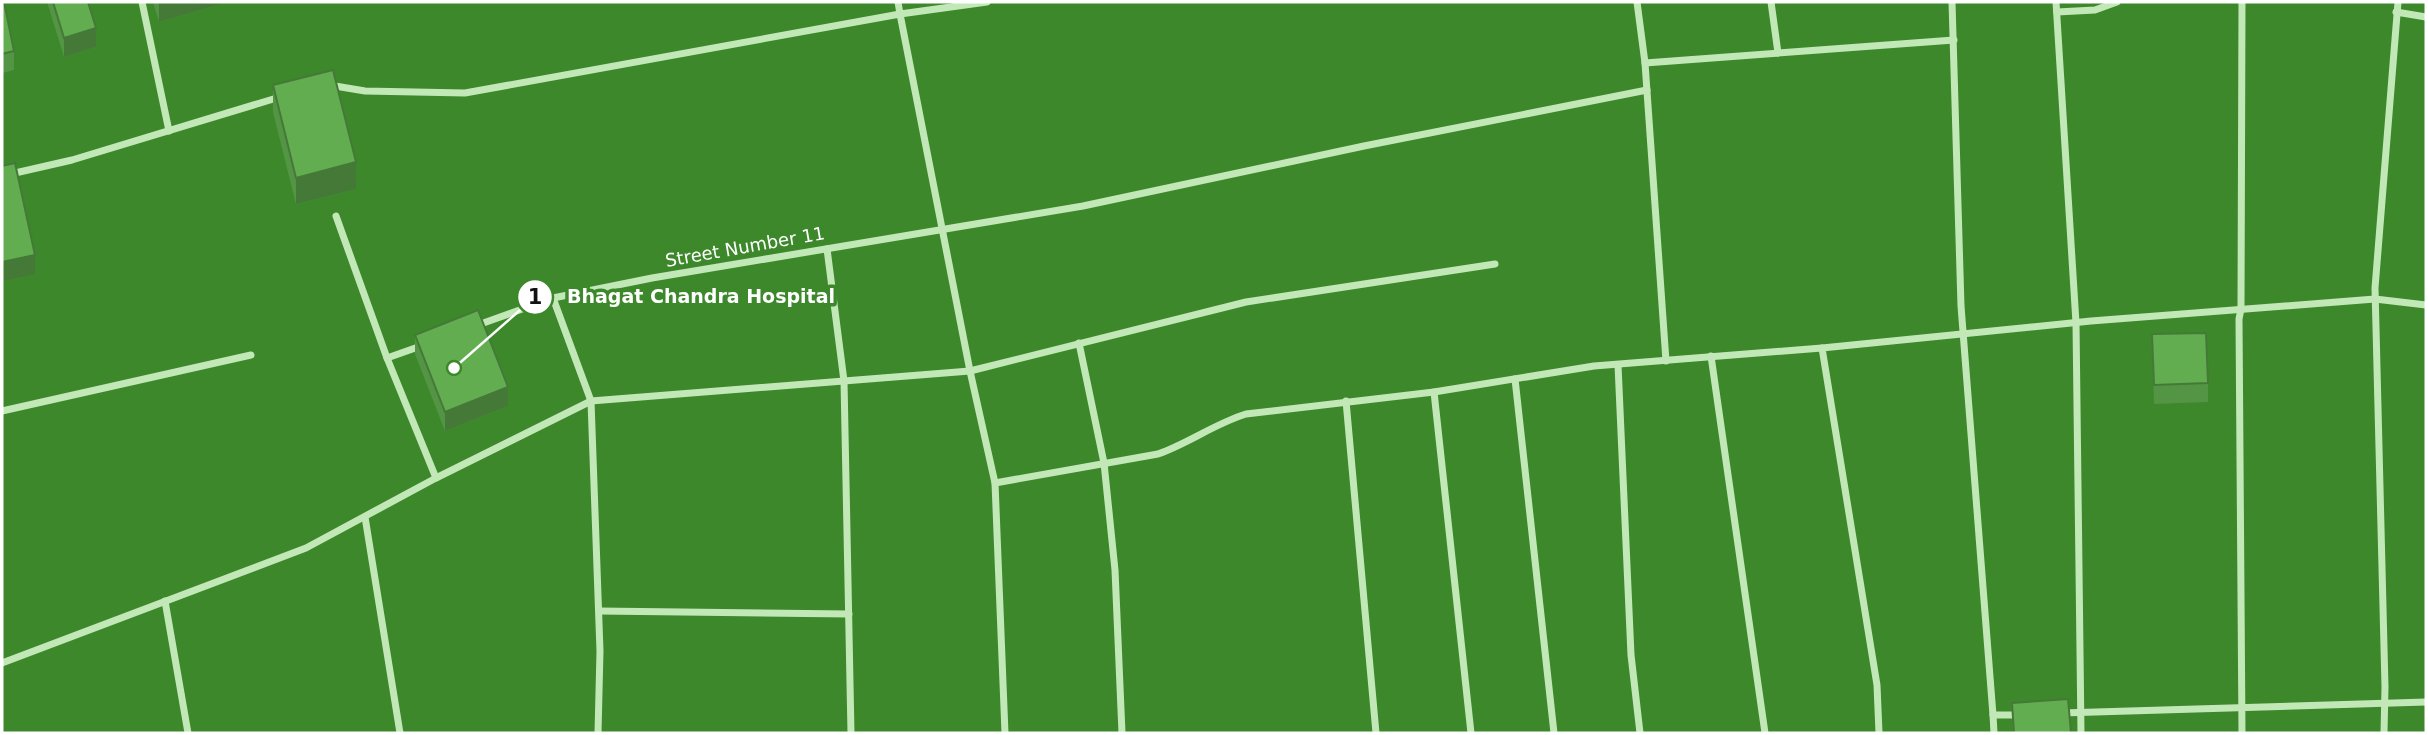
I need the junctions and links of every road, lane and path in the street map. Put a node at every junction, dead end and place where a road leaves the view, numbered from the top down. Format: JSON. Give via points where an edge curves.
{"nodes":[{"id":1,"x":142,"y":2,"type":"edge"},
{"id":2,"x":898,"y":2,"type":"edge"},
{"id":3,"x":987,"y":2,"type":"edge"},
{"id":4,"x":1637,"y":2,"type":"edge"},
{"id":5,"x":1771,"y":2,"type":"edge"},
{"id":6,"x":1952,"y":2,"type":"edge"},
{"id":7,"x":2056,"y":2,"type":"edge"},
{"id":8,"x":2117,"y":2,"type":"edge"},
{"id":9,"x":2242,"y":2,"type":"edge"},
{"id":10,"x":2398,"y":2,"type":"edge"},
{"id":11,"x":2057,"y":12,"type":"junction"},
{"id":12,"x":2396,"y":12,"type":"junction"},
{"id":13,"x":900,"y":14,"type":"junction"},
{"id":14,"x":2426,"y":17,"type":"edge"},
{"id":15,"x":1954,"y":40,"type":"junction"},
{"id":16,"x":1778,"y":53,"type":"junction"},
{"id":17,"x":1645,"y":62,"type":"junction"},
{"id":18,"x":323,"y":85,"type":"edge"},
{"id":19,"x":1647,"y":90,"type":"junction"},
{"id":20,"x":284,"y":96,"type":"edge"},
{"id":21,"x":169,"y":131,"type":"junction"},
{"id":22,"x":2,"y":176,"type":"edge"},
{"id":23,"x":336,"y":215,"type":"dead end"},
{"id":24,"x":943,"y":229,"type":"junction"},
{"id":25,"x":827,"y":249,"type":"junction"},
{"id":26,"x":1496,"y":264,"type":"dead end"},
{"id":27,"x":554,"y":298,"type":"junction"},
{"id":28,"x":2375,"y":299,"type":"junction"},
{"id":29,"x":2426,"y":305,"type":"edge"},
{"id":30,"x":2241,"y":309,"type":"junction"},
{"id":31,"x":2076,"y":323,"type":"junction"},
{"id":32,"x":464,"y":330,"type":"edge"},
{"id":33,"x":1964,"y":334,"type":"junction"},
{"id":34,"x":426,"y":344,"type":"edge"},
{"id":35,"x":1079,"y":344,"type":"junction"},
{"id":36,"x":1822,"y":348,"type":"junction"},
{"id":37,"x":251,"y":355,"type":"dead end"},
{"id":38,"x":1711,"y":356,"type":"junction"},
{"id":39,"x":387,"y":358,"type":"junction"},
{"id":40,"x":1666,"y":361,"type":"junction"},
{"id":41,"x":1618,"y":365,"type":"junction"},
{"id":42,"x":970,"y":371,"type":"junction"},
{"id":43,"x":1516,"y":379,"type":"junction"},
{"id":44,"x":844,"y":381,"type":"junction"},
{"id":45,"x":1434,"y":392,"type":"junction"},
{"id":46,"x":592,"y":401,"type":"junction"},
{"id":47,"x":1346,"y":401,"type":"junction"},
{"id":48,"x":2,"y":411,"type":"edge"},
{"id":49,"x":1104,"y":463,"type":"junction"},
{"id":50,"x":436,"y":478,"type":"junction"},
{"id":51,"x":995,"y":483,"type":"junction"},
{"id":52,"x":365,"y":517,"type":"junction"},
{"id":53,"x":166,"y":601,"type":"junction"},
{"id":54,"x":598,"y":611,"type":"junction"},
{"id":55,"x":849,"y":614,"type":"junction"},
{"id":56,"x":2,"y":663,"type":"edge"},
{"id":57,"x":2384,"y":702,"type":"junction"},
{"id":58,"x":2426,"y":702,"type":"edge"},
{"id":59,"x":2242,"y":707,"type":"junction"},
{"id":60,"x":2056,"y":713,"type":"edge"},
{"id":61,"x":2081,"y":713,"type":"junction"},
{"id":62,"x":2031,"y":714,"type":"edge"},
{"id":63,"x":1993,"y":715,"type":"junction"},
{"id":64,"x":188,"y":733,"type":"edge"},
{"id":65,"x":400,"y":733,"type":"edge"},
{"id":66,"x":598,"y":733,"type":"edge"},
{"id":67,"x":851,"y":733,"type":"edge"},
{"id":68,"x":1005,"y":733,"type":"edge"},
{"id":69,"x":1122,"y":733,"type":"edge"},
{"id":70,"x":1376,"y":733,"type":"edge"},
{"id":71,"x":1471,"y":733,"type":"edge"},
{"id":72,"x":1554,"y":733,"type":"edge"},
{"id":73,"x":1640,"y":733,"type":"edge"},
{"id":74,"x":1765,"y":733,"type":"edge"},
{"id":75,"x":1880,"y":733,"type":"edge"},
{"id":76,"x":1994,"y":733,"type":"edge"},
{"id":77,"x":2081,"y":733,"type":"edge"},
{"id":78,"x":2242,"y":733,"type":"edge"},
{"id":79,"x":2384,"y":733,"type":"edge"}],
"edges":[{"from":1,"to":21,"type":"street"},
{"from":2,"to":13,"type":"street"},
{"from":3,"to":13,"type":"street"},
{"from":4,"to":17,"type":"street"},
{"from":5,"to":16,"type":"street"},
{"from":6,"to":15,"type":"street"},
{"from":7,"to":11,"type":"street"},
{"from":8,"to":11,"type":"street","via":[[2095,10]]},
{"from":9,"to":30,"type":"street"},
{"from":10,"to":12,"type":"street"},
{"from":11,"to":31,"type":"street"},
{"from":12,"to":14,"type":"street"},
{"from":12,"to":28,"type":"street"},
{"from":13,"to":18,"type":"street","via":[[464,93]]},
{"from":13,"to":24,"type":"street"},
{"from":15,"to":16,"type":"street"},
{"from":15,"to":33,"type":"street"},
{"from":16,"to":17,"type":"street"},
{"from":17,"to":19,"type":"street"},
{"from":19,"to":24,"type":"street","name":"Street Number 11","via":[[1083,206]]},
{"from":19,"to":40,"type":"street"},
{"from":20,"to":21,"type":"street"},
{"from":21,"to":22,"type":"street"},
{"from":23,"to":39,"type":"street"},
{"from":24,"to":25,"type":"street","name":"Street Number 11"},
{"from":24,"to":42,"type":"street"},
{"from":25,"to":27,"type":"street","name":"Street Number 11"},
{"from":25,"to":44,"type":"street"},
{"from":26,"to":35,"type":"street","via":[[1246,302]]},
{"from":27,"to":32,"type":"street","name":"Street Number 11"},
{"from":27,"to":46,"type":"street"},
{"from":28,"to":29,"type":"street"},
{"from":28,"to":30,"type":"street"},
{"from":28,"to":57,"type":"street"},
{"from":30,"to":31,"type":"street"},
{"from":30,"to":59,"type":"street"},
{"from":31,"to":33,"type":"street"},
{"from":31,"to":61,"type":"street"},
{"from":33,"to":36,"type":"street"},
{"from":33,"to":63,"type":"street"},
{"from":34,"to":39,"type":"street"},
{"from":35,"to":42,"type":"street"},
{"from":35,"to":49,"type":"street"},
{"from":36,"to":38,"type":"street"},
{"from":36,"to":75,"type":"street","via":[[1877,685]]},
{"from":37,"to":48,"type":"street"},
{"from":38,"to":40,"type":"street"},
{"from":38,"to":74,"type":"street"},
{"from":39,"to":50,"type":"street"},
{"from":40,"to":41,"type":"street"},
{"from":41,"to":43,"type":"street"},
{"from":41,"to":73,"type":"street","via":[[1631,655]]},
{"from":42,"to":44,"type":"street"},
{"from":42,"to":51,"type":"street"},
{"from":43,"to":45,"type":"street"},
{"from":43,"to":72,"type":"street"},
{"from":44,"to":46,"type":"street"},
{"from":44,"to":55,"type":"street"},
{"from":45,"to":47,"type":"street"},
{"from":45,"to":71,"type":"street"},
{"from":46,"to":50,"type":"street"},
{"from":46,"to":54,"type":"street"},
{"from":47,"to":49,"type":"street","via":[[1246,414],[1223,421],[1182,446]]},
{"from":47,"to":70,"type":"street"},
{"from":49,"to":51,"type":"street"},
{"from":49,"to":69,"type":"street","via":[[1115,570]]},
{"from":50,"to":52,"type":"street"},
{"from":51,"to":68,"type":"street"},
{"from":52,"to":53,"type":"street","via":[[306,548]]},
{"from":52,"to":65,"type":"street"},
{"from":53,"to":56,"type":"street"},
{"from":53,"to":64,"type":"street"},
{"from":54,"to":55,"type":"street"},
{"from":54,"to":66,"type":"street"},
{"from":55,"to":67,"type":"street"},
{"from":57,"to":58,"type":"street"},
{"from":57,"to":59,"type":"street"},
{"from":57,"to":79,"type":"street"},
{"from":59,"to":61,"type":"street"},
{"from":59,"to":78,"type":"street"},
{"from":60,"to":61,"type":"street"},
{"from":61,"to":77,"type":"street"},
{"from":62,"to":63,"type":"street"},
{"from":63,"to":76,"type":"street"}]}
